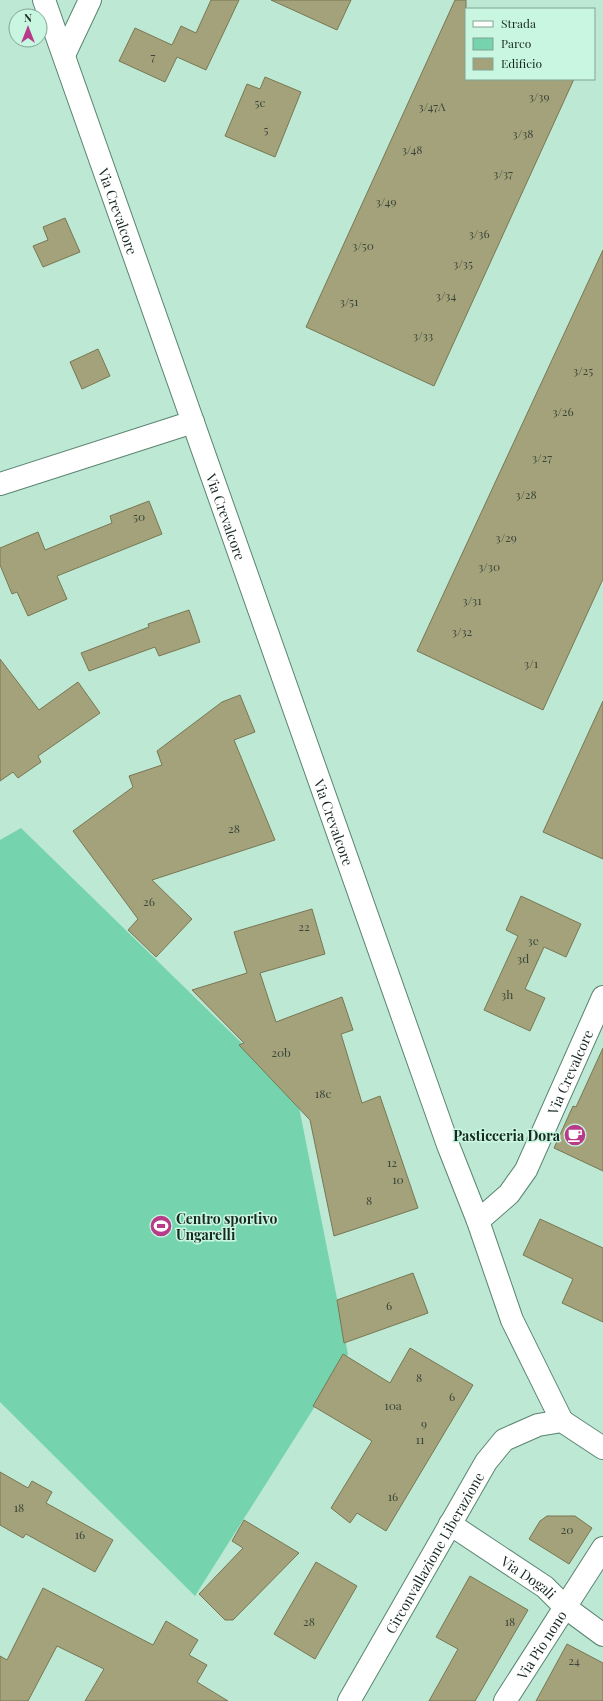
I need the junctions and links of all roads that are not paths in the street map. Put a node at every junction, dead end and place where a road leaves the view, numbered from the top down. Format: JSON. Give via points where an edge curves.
{"nodes":[{"id":1,"x":44,"y":0,"type":"edge"},
{"id":2,"x":90,"y":0,"type":"edge"},
{"id":3,"x":64,"y":55,"type":"junction"},
{"id":4,"x":193,"y":422,"type":"junction"},
{"id":5,"x":0,"y":484,"type":"edge"},
{"id":6,"x":603,"y":996,"type":"edge"},
{"id":7,"x":478,"y":1221,"type":"junction"},
{"id":8,"x":562,"y":1421,"type":"junction"},
{"id":9,"x":603,"y":1448,"type":"edge"},
{"id":10,"x":450,"y":1524,"type":"junction"},
{"id":11,"x":603,"y":1548,"type":"edge"},
{"id":12,"x":565,"y":1607,"type":"junction"},
{"id":13,"x":603,"y":1635,"type":"edge"},
{"id":14,"x":348,"y":1701,"type":"edge"},
{"id":15,"x":505,"y":1701,"type":"edge"}],
"edges":[{"from":1,"to":3,"type":"main road","name":"Via Crevalcore"},
{"from":2,"to":3,"type":"main road"},
{"from":3,"to":4,"type":"main road","name":"Via Crevalcore"},
{"from":4,"to":5,"type":"main road"},
{"from":4,"to":7,"type":"main road","name":"Via Crevalcore","via":[[445,1137]]},
{"from":6,"to":7,"type":"main road","name":"Via Crevalcore","via":[[526,1170],[509,1194]]},
{"from":7,"to":8,"type":"main road","name":"Via Crevalcore","via":[[512,1320]]},
{"from":8,"to":9,"type":"main road"},
{"from":8,"to":10,"type":"main road","name":"Circonvallazione Liberazione","via":[[538,1425],[504,1440],[486,1462]]},
{"from":10,"to":12,"type":"main road","name":"Via Dogali","via":[[545,1587]]},
{"from":10,"to":14,"type":"main road","name":"Circonvallazione Liberazione"},
{"from":11,"to":12,"type":"main road","name":"Via Pio nono"},
{"from":12,"to":13,"type":"main road","name":"Via Dogali"},
{"from":12,"to":15,"type":"main road","name":"Via Pio nono"}]}
